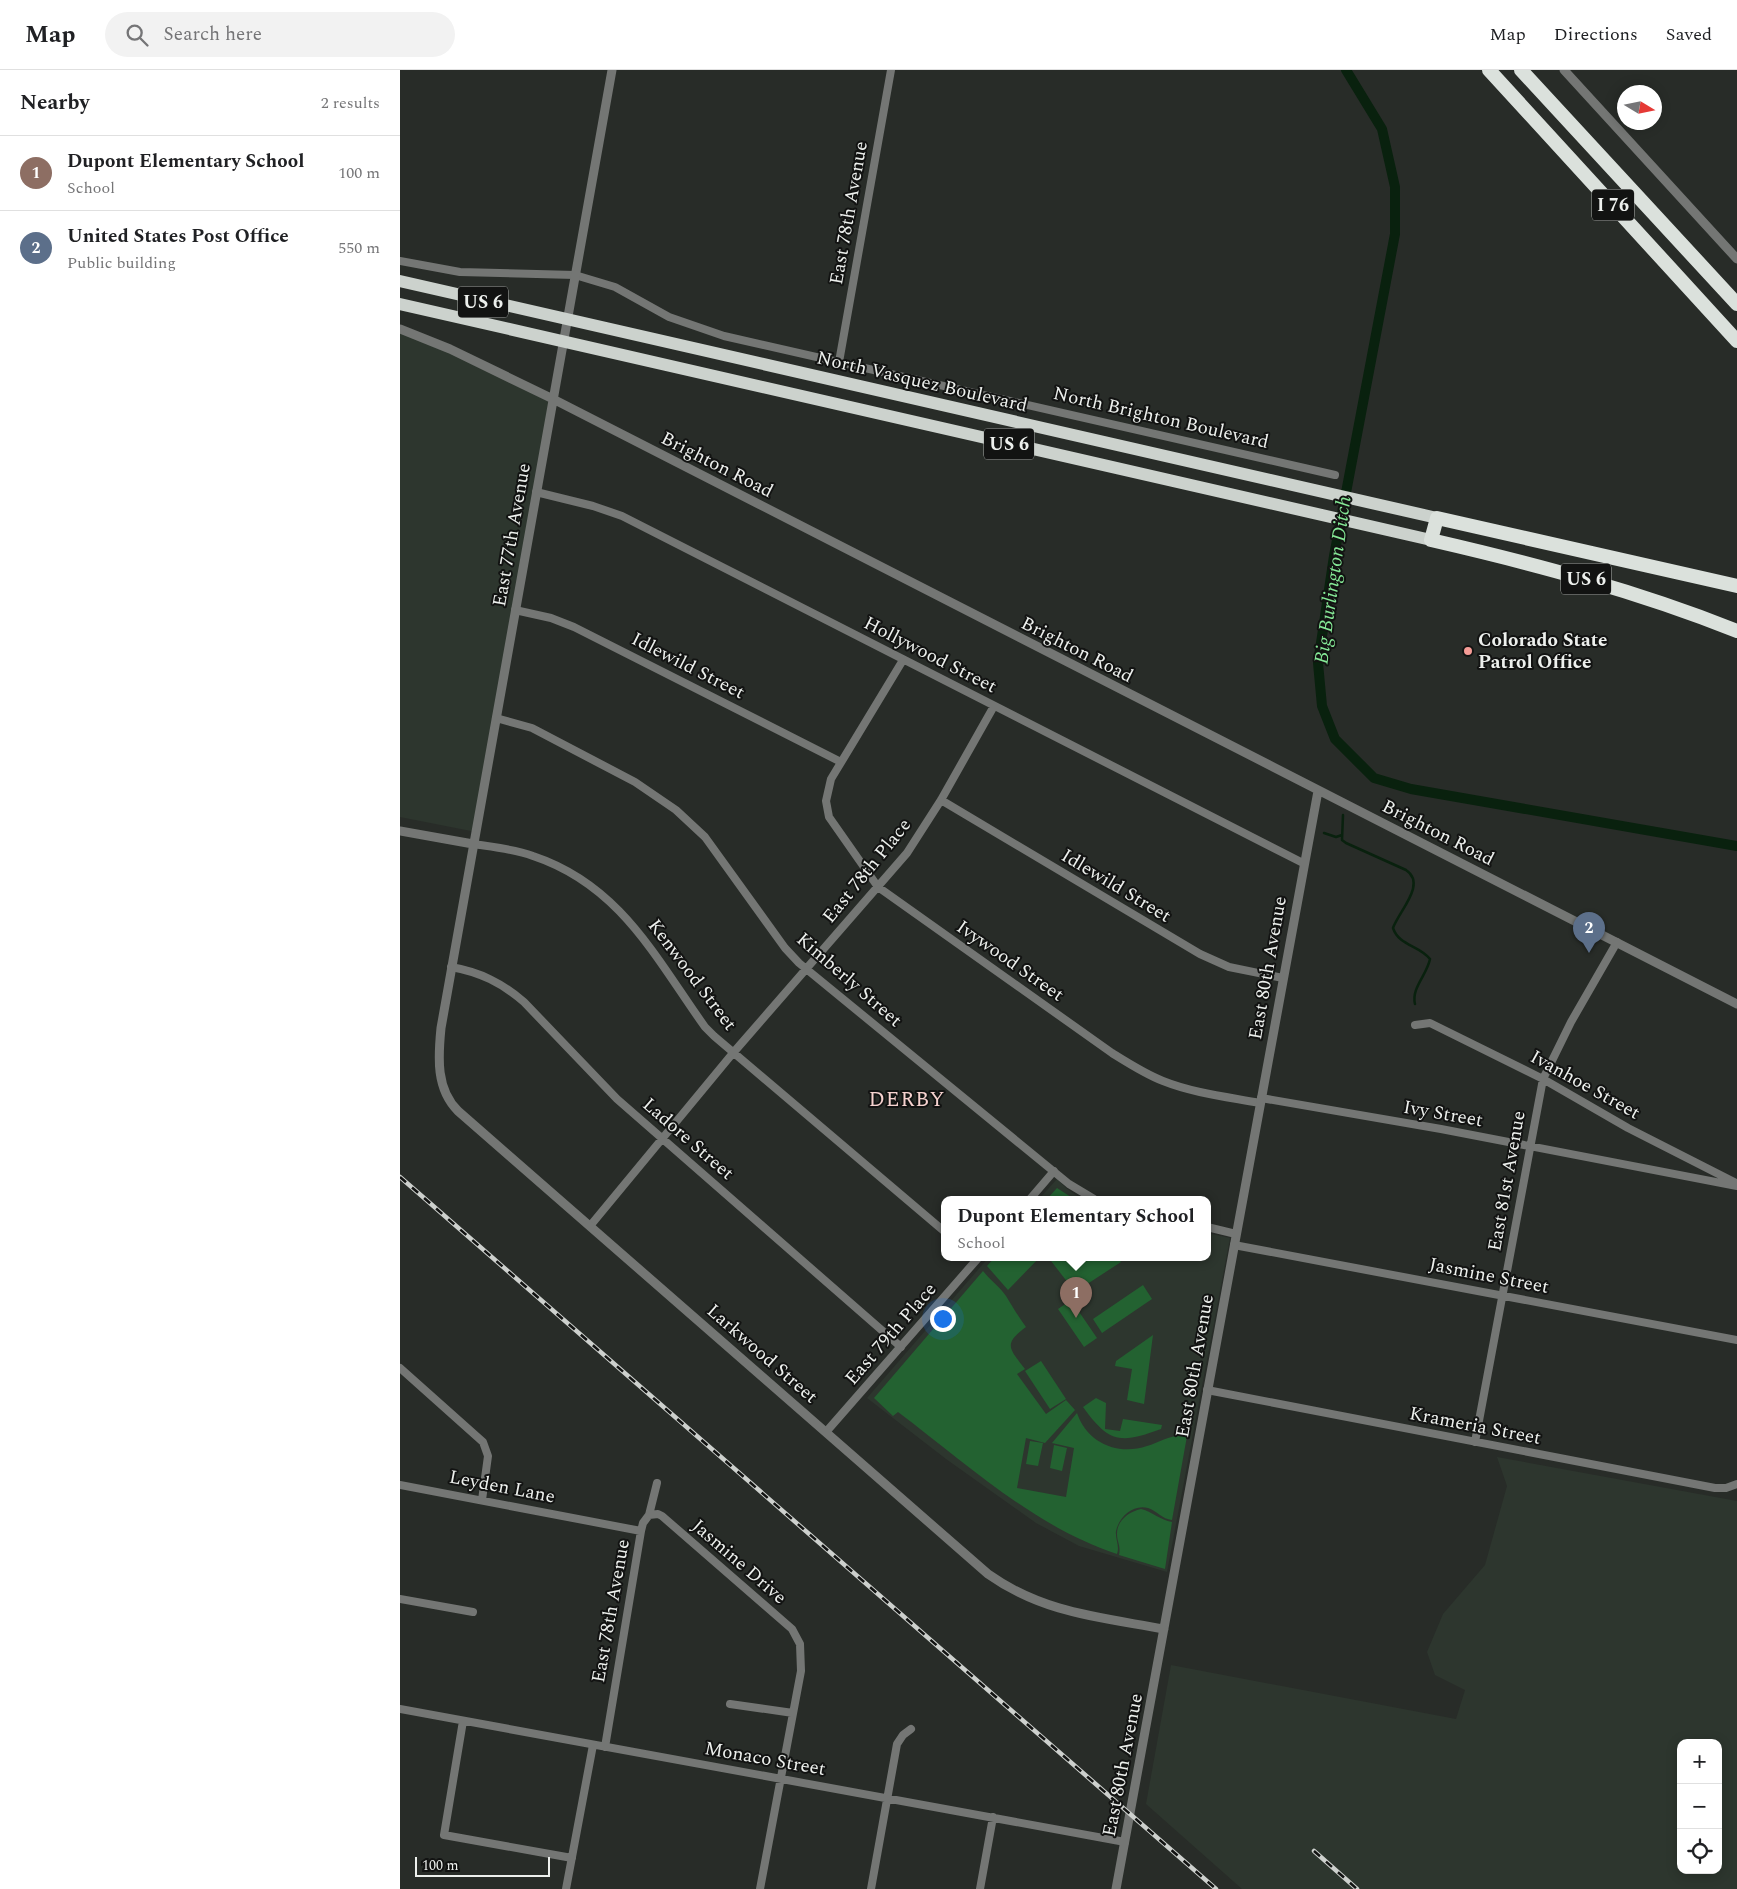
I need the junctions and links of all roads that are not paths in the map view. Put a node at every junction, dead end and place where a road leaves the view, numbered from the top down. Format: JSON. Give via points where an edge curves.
{"nodes":[{"id":1,"x":612,"y":70,"type":"edge"},
{"id":2,"x":891,"y":70,"type":"edge"},
{"id":3,"x":1489,"y":70,"type":"edge"},
{"id":4,"x":1521,"y":70,"type":"edge"},
{"id":5,"x":1564,"y":70,"type":"edge"},
{"id":6,"x":1737,"y":259,"type":"edge"},
{"id":7,"x":400,"y":261,"type":"edge"},
{"id":8,"x":575,"y":275,"type":"junction"},
{"id":9,"x":400,"y":282,"type":"edge"},
{"id":10,"x":400,"y":304,"type":"edge"},
{"id":11,"x":1737,"y":304,"type":"edge"},
{"id":12,"x":567,"y":321,"type":"junction"},
{"id":13,"x":400,"y":330,"type":"edge"},
{"id":14,"x":1737,"y":341,"type":"edge"},
{"id":15,"x":563,"y":343,"type":"junction"},
{"id":16,"x":839,"y":362,"type":"junction"},
{"id":17,"x":553,"y":399,"type":"junction"},
{"id":18,"x":1335,"y":474,"type":"dead end"},
{"id":19,"x":536,"y":492,"type":"junction"},
{"id":20,"x":1437,"y":518,"type":"junction"},
{"id":21,"x":1431,"y":540,"type":"junction"},
{"id":22,"x":1737,"y":586,"type":"edge"},
{"id":23,"x":515,"y":610,"type":"junction"},
{"id":24,"x":1737,"y":631,"type":"edge"},
{"id":25,"x":903,"y":660,"type":"junction"},
{"id":26,"x":994,"y":706,"type":"junction"},
{"id":27,"x":496,"y":718,"type":"junction"},
{"id":28,"x":841,"y":762,"type":"junction"},
{"id":29,"x":1318,"y":791,"type":"junction"},
{"id":30,"x":941,"y":800,"type":"junction"},
{"id":31,"x":400,"y":831,"type":"edge"},
{"id":32,"x":473,"y":844,"type":"junction"},
{"id":33,"x":1303,"y":863,"type":"junction"},
{"id":34,"x":878,"y":887,"type":"junction"},
{"id":35,"x":1617,"y":942,"type":"junction"},
{"id":36,"x":451,"y":967,"type":"junction"},
{"id":37,"x":806,"y":969,"type":"junction"},
{"id":38,"x":1282,"y":978,"type":"junction"},
{"id":39,"x":1737,"y":1004,"type":"edge"},
{"id":40,"x":445,"y":1005,"type":"joint"},
{"id":41,"x":1415,"y":1025,"type":"dead end"},
{"id":42,"x":733,"y":1053,"type":"junction"},
{"id":43,"x":1543,"y":1079,"type":"junction"},
{"id":44,"x":1261,"y":1100,"type":"junction"},
{"id":45,"x":662,"y":1138,"type":"junction"},
{"id":46,"x":1529,"y":1146,"type":"junction"},
{"id":47,"x":1054,"y":1171,"type":"junction"},
{"id":48,"x":1737,"y":1184,"type":"edge"},
{"id":49,"x":1033,"y":1196,"type":"edge"},
{"id":50,"x":1090,"y":1196,"type":"edge"},
{"id":51,"x":590,"y":1226,"type":"junction"},
{"id":52,"x":1211,"y":1228,"type":"edge"},
{"id":53,"x":941,"y":1229,"type":"edge"},
{"id":54,"x":1236,"y":1234,"type":"junction"},
{"id":55,"x":1234,"y":1245,"type":"junction"},
{"id":56,"x":974,"y":1261,"type":"edge"},
{"id":57,"x":1503,"y":1295,"type":"junction"},
{"id":58,"x":1737,"y":1340,"type":"edge"},
{"id":59,"x":900,"y":1346,"type":"junction"},
{"id":60,"x":400,"y":1368,"type":"edge"},
{"id":61,"x":1207,"y":1390,"type":"junction"},
{"id":62,"x":826,"y":1432,"type":"junction"},
{"id":63,"x":1475,"y":1442,"type":"junction"},
{"id":64,"x":657,"y":1483,"type":"dead end"},
{"id":65,"x":1737,"y":1484,"type":"edge"},
{"id":66,"x":400,"y":1485,"type":"edge"},
{"id":67,"x":482,"y":1500,"type":"junction"},
{"id":68,"x":650,"y":1515,"type":"junction"},
{"id":69,"x":641,"y":1531,"type":"junction"},
{"id":70,"x":400,"y":1599,"type":"edge"},
{"id":71,"x":473,"y":1612,"type":"dead end"},
{"id":72,"x":1164,"y":1629,"type":"junction"},
{"id":73,"x":730,"y":1704,"type":"dead end"},
{"id":74,"x":400,"y":1709,"type":"edge"},
{"id":75,"x":793,"y":1713,"type":"junction"},
{"id":76,"x":463,"y":1721,"type":"junction"},
{"id":77,"x":911,"y":1730,"type":"dead end"},
{"id":78,"x":593,"y":1745,"type":"junction"},
{"id":79,"x":605,"y":1747,"type":"junction"},
{"id":80,"x":780,"y":1779,"type":"junction"},
{"id":81,"x":888,"y":1798,"type":"junction"},
{"id":82,"x":993,"y":1818,"type":"junction"},
{"id":83,"x":1125,"y":1842,"type":"junction"},
{"id":84,"x":572,"y":1858,"type":"junction"},
{"id":85,"x":566,"y":1889,"type":"edge"},
{"id":86,"x":760,"y":1889,"type":"edge"},
{"id":87,"x":871,"y":1889,"type":"edge"},
{"id":88,"x":980,"y":1889,"type":"edge"},
{"id":89,"x":1116,"y":1889,"type":"edge"}],
"edges":[{"from":1,"to":8,"type":"street","name":"East 77th Avenue"},
{"from":2,"to":16,"type":"street","name":"East 78th Avenue"},
{"from":3,"to":14,"type":"highway","number":"I 76"},
{"from":4,"to":11,"type":"highway","number":"I 76"},
{"from":5,"to":6,"type":"street"},
{"from":7,"to":8,"type":"street","name":"North Brighton Boulevard","via":[[445,271]]},
{"from":8,"to":12,"type":"street","name":"East 77th Avenue"},
{"from":8,"to":16,"type":"street","name":"North Brighton Boulevard","via":[[615,287],[669,317],[706,331]]},
{"from":9,"to":12,"type":"highway","name":"North Vasquez Boulevard","number":"US 6"},
{"from":10,"to":15,"type":"highway","number":"US 6"},
{"from":12,"to":15,"type":"street","name":"East 77th Avenue"},
{"from":12,"to":20,"type":"highway","name":"North Vasquez Boulevard","number":"US 6"},
{"from":13,"to":17,"type":"street","name":"Brighton Road","via":[[450,349]]},
{"from":15,"to":17,"type":"street","name":"East 77th Avenue"},
{"from":15,"to":21,"type":"highway","number":"US 6"},
{"from":16,"to":18,"type":"street","name":"North Brighton Boulevard"},
{"from":17,"to":19,"type":"street","name":"East 77th Avenue"},
{"from":17,"to":29,"type":"street","name":"Brighton Road"},
{"from":19,"to":23,"type":"street","name":"East 77th Avenue"},
{"from":19,"to":25,"type":"street","name":"Hollywood Street","via":[[622,516]]},
{"from":20,"to":21,"type":"highway"},
{"from":20,"to":22,"type":"highway","number":"US 6"},
{"from":21,"to":24,"type":"highway","number":"US 6","via":[[1537,564],[1601,583]]},
{"from":23,"to":27,"type":"street","name":"East 77th Avenue"},
{"from":23,"to":28,"type":"street","name":"Idlewild Street","via":[[574,626]]},
{"from":25,"to":26,"type":"street","name":"Hollywood Street"},
{"from":25,"to":28,"type":"street","name":"Ivywood Street"},
{"from":26,"to":30,"type":"street","name":"East 78th Place"},
{"from":26,"to":33,"type":"street","name":"Hollywood Street"},
{"from":27,"to":32,"type":"street","name":"East 77th Avenue"},
{"from":27,"to":37,"type":"street","name":"Kimberly Street","via":[[532,728],[636,782],[676,810],[705,837],[785,948]]},
{"from":28,"to":34,"type":"street","name":"Ivywood Street","via":[[829,786],[827,809],[833,824]]},
{"from":29,"to":33,"type":"street","name":"East 80th Avenue"},
{"from":29,"to":35,"type":"street","name":"Brighton Road"},
{"from":30,"to":34,"type":"street","name":"East 78th Place","via":[[907,853]]},
{"from":30,"to":38,"type":"street","name":"Idlewild Street","via":[[1200,954],[1229,967]]},
{"from":31,"to":32,"type":"street","name":"Kenwood Street"},
{"from":32,"to":36,"type":"street","name":"East 77th Avenue"},
{"from":32,"to":42,"type":"street","name":"Kenwood Street","via":[[542,859],[604,894],[637,931],[705,1027]]},
{"from":33,"to":38,"type":"street","name":"East 80th Avenue"},
{"from":34,"to":37,"type":"street","name":"East 78th Place"},
{"from":34,"to":44,"type":"street","name":"Ivywood Street","via":[[1112,1053],[1141,1070],[1188,1089]]},
{"from":35,"to":39,"type":"street","name":"Brighton Road"},
{"from":35,"to":43,"type":"street","name":"East 81st Avenue"},
{"from":36,"to":40,"type":"street","name":"East 77th Avenue"},
{"from":36,"to":45,"type":"street","name":"Ladore Street","via":[[488,978],[509,990],[617,1099]]},
{"from":37,"to":42,"type":"street","name":"East 78th Place"},
{"from":37,"to":47,"type":"street","name":"Kimberly Street"},
{"from":38,"to":44,"type":"street","name":"East 80th Avenue"},
{"from":40,"to":51,"type":"street","name":"Larkwood Street","via":[[439,1046],[440,1071],[443,1091],[449,1102]]},
{"from":41,"to":43,"type":"street","name":"Ivanhoe Street","via":[[1430,1023]]},
{"from":42,"to":45,"type":"street","name":"East 78th Place"},
{"from":42,"to":53,"type":"street","name":"Kenwood Street"},
{"from":43,"to":46,"type":"street","name":"East 81st Avenue"},
{"from":43,"to":48,"type":"street","name":"Ivanhoe Street","via":[[1628,1128]]},
{"from":44,"to":46,"type":"street","name":"Ivy Street"},
{"from":44,"to":54,"type":"street","name":"East 80th Avenue"},
{"from":45,"to":51,"type":"street","name":"East 78th Place"},
{"from":45,"to":59,"type":"street","name":"Ladore Street"},
{"from":46,"to":48,"type":"street","name":"Ivy Street"},
{"from":46,"to":57,"type":"street","name":"East 81st Avenue"},
{"from":47,"to":49,"type":"street"},
{"from":47,"to":50,"type":"street","name":"Kimberly Street"},
{"from":51,"to":62,"type":"street","name":"Larkwood Street"},
{"from":52,"to":54,"type":"street"},
{"from":54,"to":55,"type":"street","name":"East 80th Avenue"},
{"from":55,"to":57,"type":"street","name":"Jasmine Street"},
{"from":55,"to":61,"type":"street","name":"East 80th Avenue"},
{"from":56,"to":59,"type":"street","name":"East 79th Place"},
{"from":57,"to":58,"type":"street","name":"Jasmine Street"},
{"from":57,"to":63,"type":"street","name":"East 81st Avenue"},
{"from":59,"to":62,"type":"street","name":"East 79th Place"},
{"from":60,"to":67,"type":"street","via":[[483,1442],[488,1456]]},
{"from":61,"to":63,"type":"street","name":"Krameria Street"},
{"from":61,"to":72,"type":"street","name":"East 80th Avenue"},
{"from":62,"to":72,"type":"street","name":"Larkwood Street","via":[[988,1574],[1020,1595],[1068,1611]]},
{"from":63,"to":65,"type":"street","name":"Krameria Street","via":[[1715,1488]]},
{"from":64,"to":68,"type":"street","name":"East 78th Avenue"},
{"from":66,"to":67,"type":"street","name":"Leyden Lane"},
{"from":67,"to":69,"type":"street","name":"Leyden Lane"},
{"from":68,"to":69,"type":"street","name":"East 78th Avenue"},
{"from":68,"to":75,"type":"street","name":"Jasmine Drive","via":[[662,1516],[792,1629],[800,1644],[801,1671]]},
{"from":69,"to":79,"type":"street","name":"East 78th Avenue"},
{"from":70,"to":71,"type":"street"},
{"from":72,"to":83,"type":"street","name":"East 80th Avenue"},
{"from":73,"to":75,"type":"street"},
{"from":74,"to":76,"type":"street","name":"Monaco Street"},
{"from":75,"to":80,"type":"street"},
{"from":76,"to":78,"type":"street","name":"Monaco Street"},
{"from":76,"to":84,"type":"street","via":[[444,1835]]},
{"from":77,"to":81,"type":"street","via":[[897,1744]]},
{"from":78,"to":79,"type":"street","name":"Monaco Street"},
{"from":78,"to":84,"type":"street"},
{"from":79,"to":80,"type":"street","name":"Monaco Street"},
{"from":80,"to":81,"type":"street","name":"Monaco Street"},
{"from":80,"to":86,"type":"street"},
{"from":81,"to":82,"type":"street","name":"Monaco Street"},
{"from":81,"to":87,"type":"street"},
{"from":82,"to":83,"type":"street","name":"Monaco Street"},
{"from":82,"to":88,"type":"street"},
{"from":83,"to":89,"type":"street","name":"East 80th Avenue"},
{"from":84,"to":85,"type":"street"}]}
